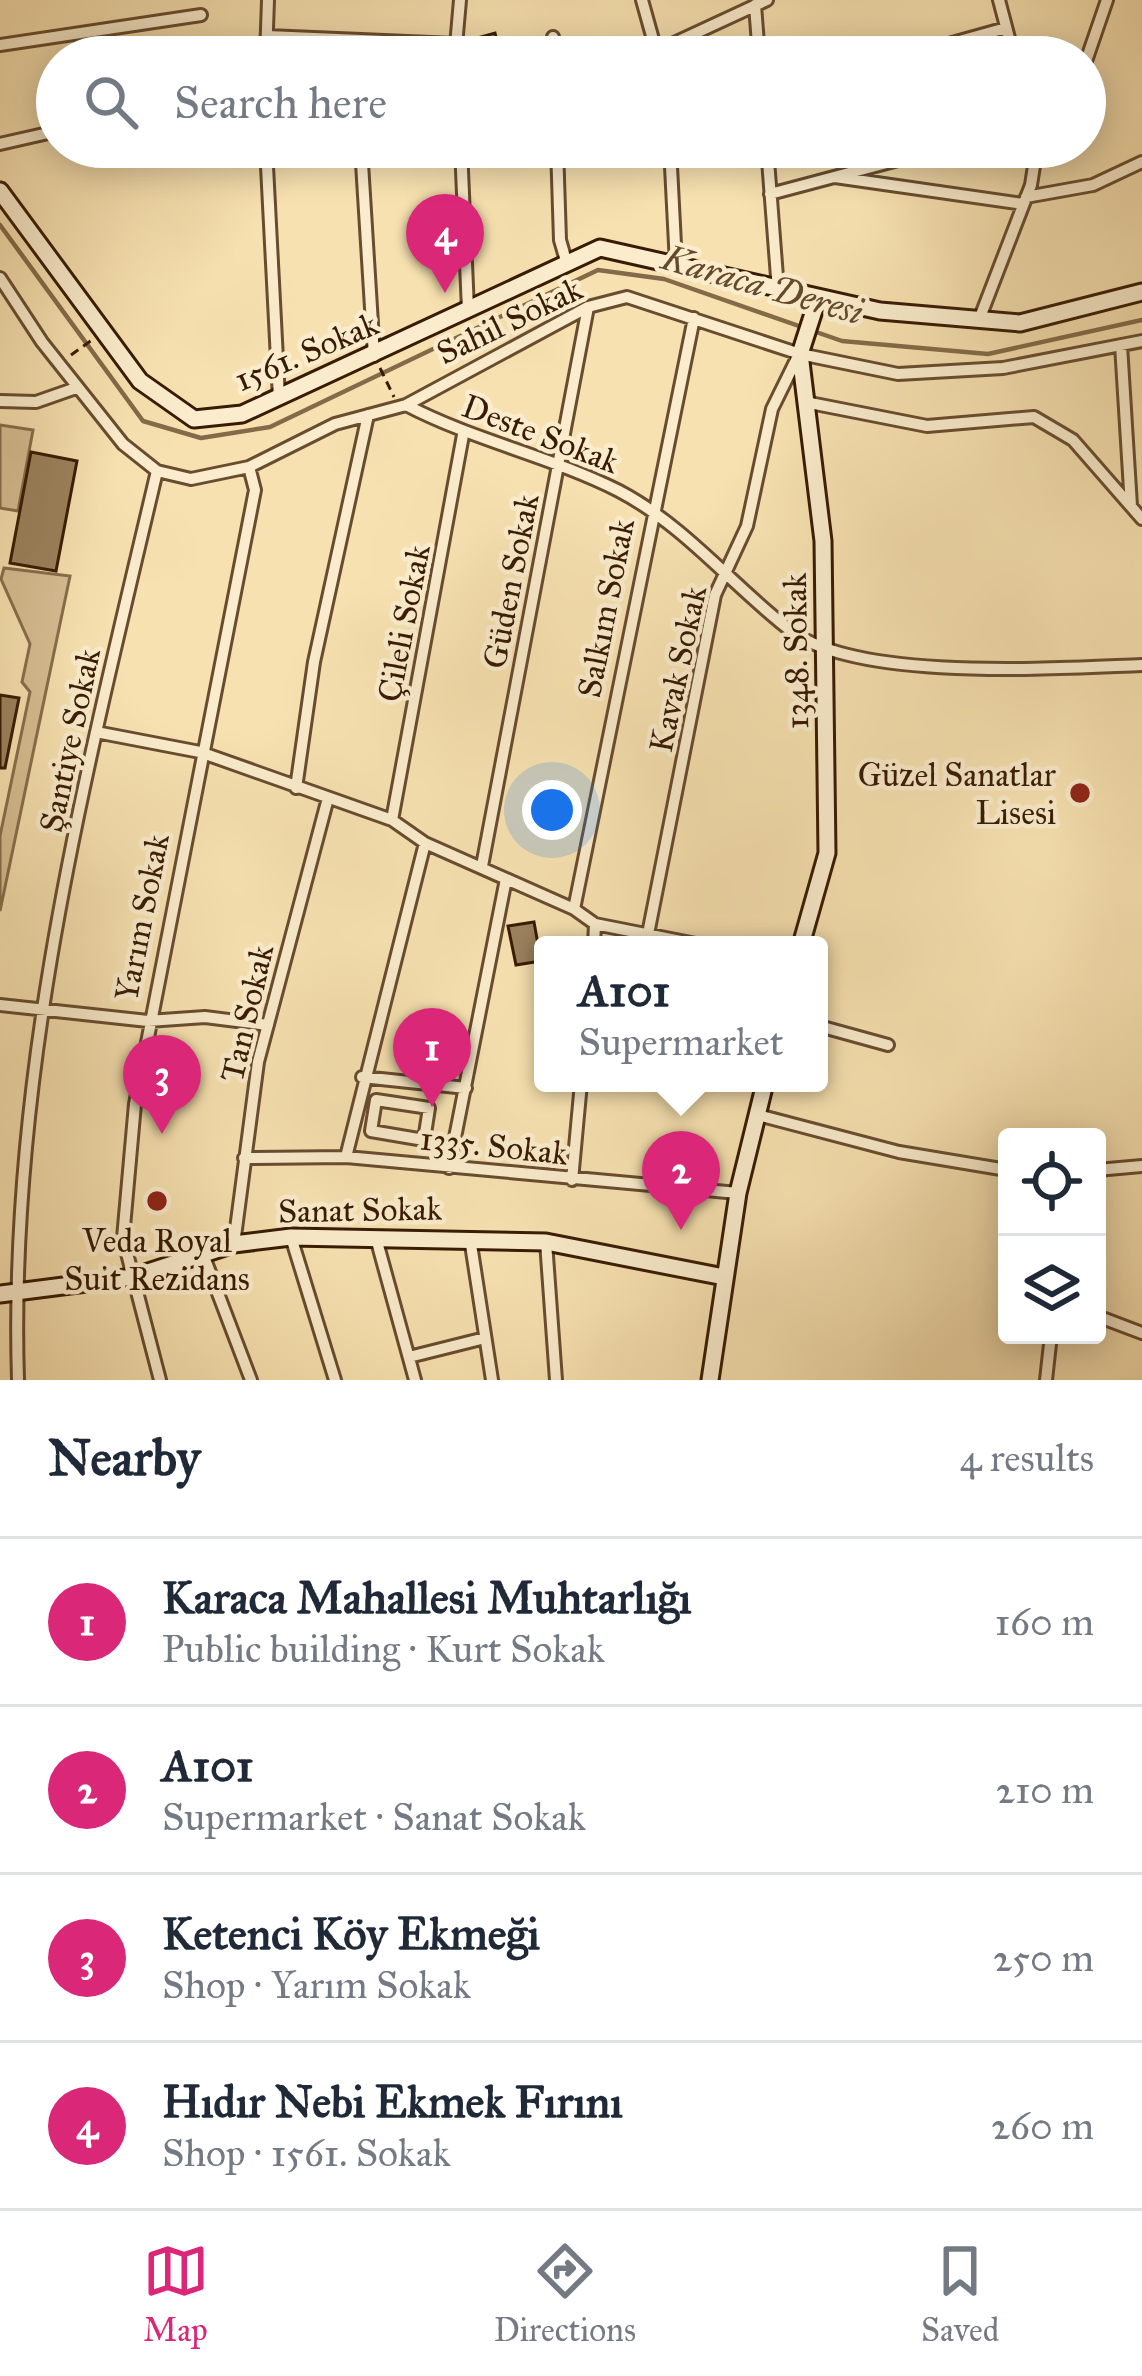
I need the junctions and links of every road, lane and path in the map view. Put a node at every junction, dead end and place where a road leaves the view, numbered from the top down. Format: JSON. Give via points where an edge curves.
{"nodes":[{"id":1,"x":268,"y":0,"type":"edge"},
{"id":2,"x":460,"y":0,"type":"edge"},
{"id":3,"x":642,"y":0,"type":"edge"},
{"id":4,"x":998,"y":0,"type":"edge"},
{"id":5,"x":1107,"y":0,"type":"edge"},
{"id":6,"x":761,"y":3,"type":"edge"},
{"id":7,"x":201,"y":15,"type":"dead end"},
{"id":8,"x":1006,"y":28,"type":"junction"},
{"id":9,"x":60,"y":36,"type":"edge"},
{"id":10,"x":267,"y":36,"type":"edge"},
{"id":11,"x":456,"y":36,"type":"edge"},
{"id":12,"x":652,"y":36,"type":"edge"},
{"id":13,"x":694,"y":36,"type":"edge"},
{"id":14,"x":760,"y":36,"type":"edge"},
{"id":15,"x":977,"y":36,"type":"edge"},
{"id":16,"x":1008,"y":36,"type":"edge"},
{"id":17,"x":1095,"y":36,"type":"edge"},
{"id":18,"x":36,"y":40,"type":"edge"},
{"id":19,"x":0,"y":45,"type":"edge"},
{"id":20,"x":36,"y":136,"type":"edge"},
{"id":21,"x":0,"y":144,"type":"edge"},
{"id":22,"x":1142,"y":162,"type":"edge"},
{"id":23,"x":267,"y":168,"type":"edge"},
{"id":24,"x":362,"y":168,"type":"edge"},
{"id":25,"x":462,"y":168,"type":"edge"},
{"id":26,"x":557,"y":168,"type":"edge"},
{"id":27,"x":671,"y":168,"type":"edge"},
{"id":28,"x":768,"y":168,"type":"edge"},
{"id":29,"x":869,"y":168,"type":"edge"},
{"id":30,"x":1033,"y":168,"type":"edge"},
{"id":31,"x":836,"y":177,"type":"junction"},
{"id":32,"x":0,"y":191,"type":"edge"},
{"id":33,"x":770,"y":194,"type":"junction"},
{"id":34,"x":1025,"y":200,"type":"junction"},
{"id":35,"x":567,"y":264,"type":"junction"},
{"id":36,"x":676,"y":264,"type":"junction"},
{"id":37,"x":0,"y":278,"type":"edge"},
{"id":38,"x":778,"y":290,"type":"junction"},
{"id":39,"x":1142,"y":292,"type":"edge"},
{"id":40,"x":818,"y":298,"type":"junction"},
{"id":41,"x":588,"y":307,"type":"junction"},
{"id":42,"x":468,"y":310,"type":"junction"},
{"id":43,"x":694,"y":318,"type":"junction"},
{"id":44,"x":979,"y":320,"type":"junction"},
{"id":45,"x":104,"y":332,"type":"junction"},
{"id":46,"x":1142,"y":341,"type":"edge"},
{"id":47,"x":1120,"y":345,"type":"junction"},
{"id":48,"x":800,"y":354,"type":"junction"},
{"id":49,"x":374,"y":356,"type":"junction"},
{"id":50,"x":58,"y":364,"type":"junction"},
{"id":51,"x":76,"y":388,"type":"junction"},
{"id":52,"x":279,"y":398,"type":"junction"},
{"id":53,"x":0,"y":401,"type":"edge"},
{"id":54,"x":805,"y":403,"type":"junction"},
{"id":55,"x":402,"y":406,"type":"junction"},
{"id":56,"x":368,"y":415,"type":"junction"},
{"id":57,"x":463,"y":435,"type":"junction"},
{"id":58,"x":249,"y":467,"type":"junction"},
{"id":59,"x":560,"y":467,"type":"junction"},
{"id":60,"x":158,"y":471,"type":"junction"},
{"id":61,"x":1131,"y":506,"type":"junction"},
{"id":62,"x":651,"y":513,"type":"junction"},
{"id":63,"x":1142,"y":519,"type":"edge"},
{"id":64,"x":726,"y":574,"type":"junction"},
{"id":65,"x":824,"y":647,"type":"junction"},
{"id":66,"x":1142,"y":665,"type":"edge"},
{"id":67,"x":96,"y":732,"type":"junction"},
{"id":68,"x":200,"y":752,"type":"junction"},
{"id":69,"x":296,"y":788,"type":"junction"},
{"id":70,"x":328,"y":798,"type":"junction"},
{"id":71,"x":392,"y":820,"type":"junction"},
{"id":72,"x":425,"y":843,"type":"junction"},
{"id":73,"x":482,"y":866,"type":"junction"},
{"id":74,"x":506,"y":879,"type":"junction"},
{"id":75,"x":574,"y":909,"type":"junction"},
{"id":76,"x":595,"y":925,"type":"junction"},
{"id":77,"x":648,"y":934,"type":"junction"},
{"id":78,"x":594,"y":936,"type":"edge"},
{"id":79,"x":658,"y":936,"type":"edge"},
{"id":80,"x":803,"y":936,"type":"edge"},
{"id":81,"x":0,"y":1006,"type":"edge"},
{"id":82,"x":43,"y":1011,"type":"junction"},
{"id":83,"x":148,"y":1021,"type":"junction"},
{"id":84,"x":268,"y":1025,"type":"junction"},
{"id":85,"x":828,"y":1028,"type":"edge"},
{"id":86,"x":888,"y":1045,"type":"dead end"},
{"id":87,"x":362,"y":1077,"type":"junction"},
{"id":88,"x":411,"y":1082,"type":"junction"},
{"id":89,"x":466,"y":1088,"type":"junction"},
{"id":90,"x":580,"y":1092,"type":"edge"},
{"id":91,"x":764,"y":1092,"type":"edge"},
{"id":92,"x":406,"y":1105,"type":"junction"},
{"id":93,"x":356,"y":1111,"type":"junction"},
{"id":94,"x":374,"y":1114,"type":"junction"},
{"id":95,"x":758,"y":1115,"type":"junction"},
{"id":96,"x":427,"y":1124,"type":"junction"},
{"id":97,"x":458,"y":1127,"type":"junction"},
{"id":98,"x":399,"y":1136,"type":"junction"},
{"id":99,"x":346,"y":1157,"type":"junction"},
{"id":100,"x":244,"y":1159,"type":"junction"},
{"id":101,"x":394,"y":1162,"type":"junction"},
{"id":102,"x":1142,"y":1166,"type":"edge"},
{"id":103,"x":449,"y":1168,"type":"junction"},
{"id":104,"x":998,"y":1168,"type":"edge"},
{"id":105,"x":1106,"y":1169,"type":"edge"},
{"id":106,"x":572,"y":1180,"type":"junction"},
{"id":107,"x":738,"y":1193,"type":"junction"},
{"id":108,"x":291,"y":1237,"type":"junction"},
{"id":109,"x":376,"y":1238,"type":"junction"},
{"id":110,"x":470,"y":1238,"type":"junction"},
{"id":111,"x":546,"y":1242,"type":"junction"},
{"id":112,"x":234,"y":1244,"type":"junction"},
{"id":113,"x":203,"y":1253,"type":"junction"},
{"id":114,"x":133,"y":1276,"type":"junction"},
{"id":115,"x":724,"y":1277,"type":"junction"},
{"id":116,"x":8,"y":1293,"type":"edge"},
{"id":117,"x":1106,"y":1319,"type":"edge"},
{"id":118,"x":1142,"y":1333,"type":"edge"},
{"id":119,"x":485,"y":1338,"type":"junction"},
{"id":120,"x":1050,"y":1344,"type":"edge"},
{"id":121,"x":409,"y":1357,"type":"junction"},
{"id":122,"x":18,"y":1380,"type":"edge"},
{"id":123,"x":160,"y":1380,"type":"edge"},
{"id":124,"x":250,"y":1380,"type":"edge"},
{"id":125,"x":335,"y":1380,"type":"edge"},
{"id":126,"x":415,"y":1380,"type":"edge"},
{"id":127,"x":492,"y":1380,"type":"edge"},
{"id":128,"x":556,"y":1380,"type":"edge"},
{"id":129,"x":710,"y":1380,"type":"edge"},
{"id":130,"x":1046,"y":1380,"type":"edge"}],
"edges":[{"from":1,"to":10,"type":"street"},
{"from":2,"to":11,"type":"street"},
{"from":3,"to":12,"type":"street"},
{"from":4,"to":8,"type":"street"},
{"from":5,"to":17,"type":"street"},
{"from":6,"to":13,"type":"street"},
{"from":6,"to":14,"type":"street"},
{"from":7,"to":9,"type":"street"},
{"from":8,"to":15,"type":"street"},
{"from":8,"to":16,"type":"street"},
{"from":18,"to":19,"type":"street"},
{"from":20,"to":21,"type":"street"},
{"from":22,"to":34,"type":"street","via":[[1093,185]]},
{"from":23,"to":52,"type":"street"},
{"from":24,"to":49,"type":"street"},
{"from":25,"to":42,"type":"street"},
{"from":26,"to":35,"type":"street"},
{"from":27,"to":36,"type":"street"},
{"from":28,"to":33,"type":"street"},
{"from":29,"to":31,"type":"street"},
{"from":30,"to":34,"type":"street"},
{"from":31,"to":33,"type":"street"},
{"from":31,"to":34,"type":"street"},
{"from":32,"to":45,"type":"street","name":"1561. Sokak"},
{"from":33,"to":38,"type":"street"},
{"from":34,"to":44,"type":"street"},
{"from":35,"to":36,"type":"street","name":"1561. Sokak","via":[[600,248]]},
{"from":35,"to":42,"type":"street","name":"1561. Sokak"},
{"from":36,"to":38,"type":"street","name":"1561. Sokak"},
{"from":37,"to":50,"type":"street"},
{"from":38,"to":40,"type":"street","name":"1561. Sokak"},
{"from":39,"to":44,"type":"street","name":"1561. Sokak","via":[[1020,323]]},
{"from":40,"to":44,"type":"street","name":"1561. Sokak"},
{"from":40,"to":48,"type":"street"},
{"from":41,"to":43,"type":"street","name":"Sahil Sokak","via":[[628,297]]},
{"from":41,"to":55,"type":"street","name":"Sahil Sokak"},
{"from":41,"to":59,"type":"street","name":"Güden Sokak"},
{"from":42,"to":49,"type":"street","name":"1561. Sokak"},
{"from":43,"to":48,"type":"street","name":"Sahil Sokak"},
{"from":43,"to":62,"type":"street","name":"Salkım Sokak"},
{"from":45,"to":50,"type":"path"},
{"from":45,"to":52,"type":"street","name":"1561. Sokak","via":[[140,381],[194,419],[242,414]]},
{"from":46,"to":47,"type":"street","name":"Sahil Sokak"},
{"from":47,"to":48,"type":"street","name":"Sahil Sokak","via":[[1003,368],[898,374]]},
{"from":47,"to":61,"type":"street"},
{"from":48,"to":54,"type":"street","name":"1348. Sokak"},
{"from":48,"to":64,"type":"street","name":"Kavak Sokak","via":[[772,409],[747,526]]},
{"from":49,"to":52,"type":"street","name":"1561. Sokak"},
{"from":49,"to":55,"type":"path"},
{"from":50,"to":51,"type":"street"},
{"from":51,"to":53,"type":"street","via":[[36,401]]},
{"from":51,"to":60,"type":"street"},
{"from":54,"to":61,"type":"street","via":[[927,426],[1034,417],[1073,440]]},
{"from":54,"to":65,"type":"street","name":"1348. Sokak","via":[[823,542]]},
{"from":55,"to":56,"type":"street","name":"Sahil Sokak"},
{"from":55,"to":57,"type":"street","name":"Deste Sokak"},
{"from":56,"to":58,"type":"street","name":"Sahil Sokak"},
{"from":56,"to":69,"type":"street","via":[[314,662]]},
{"from":57,"to":59,"type":"street","name":"Deste Sokak"},
{"from":57,"to":71,"type":"street","name":"Çileli Sokak"},
{"from":58,"to":60,"type":"street","name":"Sahil Sokak","via":[[191,479]]},
{"from":58,"to":68,"type":"street","name":"Yarım Sokak","via":[[255,490]]},
{"from":59,"to":62,"type":"street","name":"Deste Sokak"},
{"from":59,"to":73,"type":"street","name":"Güden Sokak"},
{"from":60,"to":67,"type":"street","name":"Şantiye Sokak"},
{"from":61,"to":63,"type":"street"},
{"from":62,"to":64,"type":"street","name":"Deste Sokak"},
{"from":62,"to":75,"type":"street","name":"Salkım Sokak"},
{"from":64,"to":65,"type":"street","name":"Deste Sokak","via":[[794,634]]},
{"from":64,"to":77,"type":"street","name":"Kavak Sokak"},
{"from":65,"to":66,"type":"street","name":"Deste Sokak","via":[[898,664]]},
{"from":65,"to":80,"type":"street","name":"1348. Sokak","via":[[826,853]]},
{"from":67,"to":68,"type":"street"},
{"from":67,"to":82,"type":"street","name":"Şantiye Sokak"},
{"from":68,"to":69,"type":"street"},
{"from":68,"to":83,"type":"street","name":"Yarım Sokak"},
{"from":69,"to":70,"type":"street"},
{"from":70,"to":71,"type":"street"},
{"from":70,"to":84,"type":"street","name":"Tan Sokak"},
{"from":71,"to":72,"type":"street"},
{"from":72,"to":73,"type":"street"},
{"from":72,"to":87,"type":"street"},
{"from":73,"to":74,"type":"street"},
{"from":74,"to":75,"type":"street"},
{"from":74,"to":89,"type":"street"},
{"from":75,"to":76,"type":"street"},
{"from":76,"to":77,"type":"street"},
{"from":76,"to":78,"type":"street"},
{"from":77,"to":79,"type":"street"},
{"from":81,"to":82,"type":"street"},
{"from":82,"to":83,"type":"street"},
{"from":82,"to":116,"type":"street","name":"Şantiye Sokak"},
{"from":83,"to":84,"type":"street","via":[[205,1016]]},
{"from":83,"to":114,"type":"street","name":"Yarım Sokak","via":[[123,1238]]},
{"from":84,"to":100,"type":"street","name":"Tan Sokak"},
{"from":85,"to":86,"type":"street"},
{"from":87,"to":88,"type":"street"},
{"from":87,"to":93,"type":"street"},
{"from":88,"to":89,"type":"street"},
{"from":88,"to":92,"type":"street"},
{"from":89,"to":97,"type":"street"},
{"from":90,"to":106,"type":"street"},
{"from":91,"to":95,"type":"street"},
{"from":92,"to":94,"type":"street","via":[[376,1100]]},
{"from":92,"to":96,"type":"street","via":[[430,1108]]},
{"from":93,"to":94,"type":"street"},
{"from":93,"to":99,"type":"street"},
{"from":94,"to":98,"type":"street","via":[[370,1132]]},
{"from":95,"to":104,"type":"street"},
{"from":95,"to":107,"type":"street"},
{"from":96,"to":97,"type":"street"},
{"from":96,"to":98,"type":"street","via":[[424,1140]]},
{"from":97,"to":103,"type":"street"},
{"from":98,"to":101,"type":"street"},
{"from":99,"to":100,"type":"street","name":"1335. Sokak"},
{"from":99,"to":101,"type":"street","name":"1335. Sokak"},
{"from":100,"to":112,"type":"street","name":"Tan Sokak"},
{"from":101,"to":103,"type":"street","name":"1335. Sokak"},
{"from":102,"to":105,"type":"street"},
{"from":103,"to":106,"type":"street","name":"1335. Sokak"},
{"from":106,"to":107,"type":"street","name":"1335. Sokak"},
{"from":107,"to":115,"type":"street"},
{"from":108,"to":109,"type":"street","name":"Sanat Sokak"},
{"from":108,"to":112,"type":"street","name":"Sanat Sokak"},
{"from":108,"to":125,"type":"street"},
{"from":109,"to":110,"type":"street","name":"Sanat Sokak"},
{"from":109,"to":121,"type":"street"},
{"from":110,"to":111,"type":"street","name":"Sanat Sokak"},
{"from":110,"to":119,"type":"street"},
{"from":111,"to":115,"type":"street","name":"Sanat Sokak"},
{"from":111,"to":128,"type":"street"},
{"from":112,"to":113,"type":"street","name":"Sanat Sokak"},
{"from":113,"to":114,"type":"street","name":"Sanat Sokak"},
{"from":113,"to":124,"type":"street"},
{"from":114,"to":116,"type":"street","name":"Sanat Sokak"},
{"from":114,"to":123,"type":"street","name":"Yarım Sokak"},
{"from":115,"to":129,"type":"street"},
{"from":116,"to":122,"type":"street","name":"Şantiye Sokak"},
{"from":117,"to":118,"type":"street"},
{"from":119,"to":121,"type":"street"},
{"from":119,"to":127,"type":"street"},
{"from":120,"to":130,"type":"street"},
{"from":121,"to":126,"type":"street"}]}
